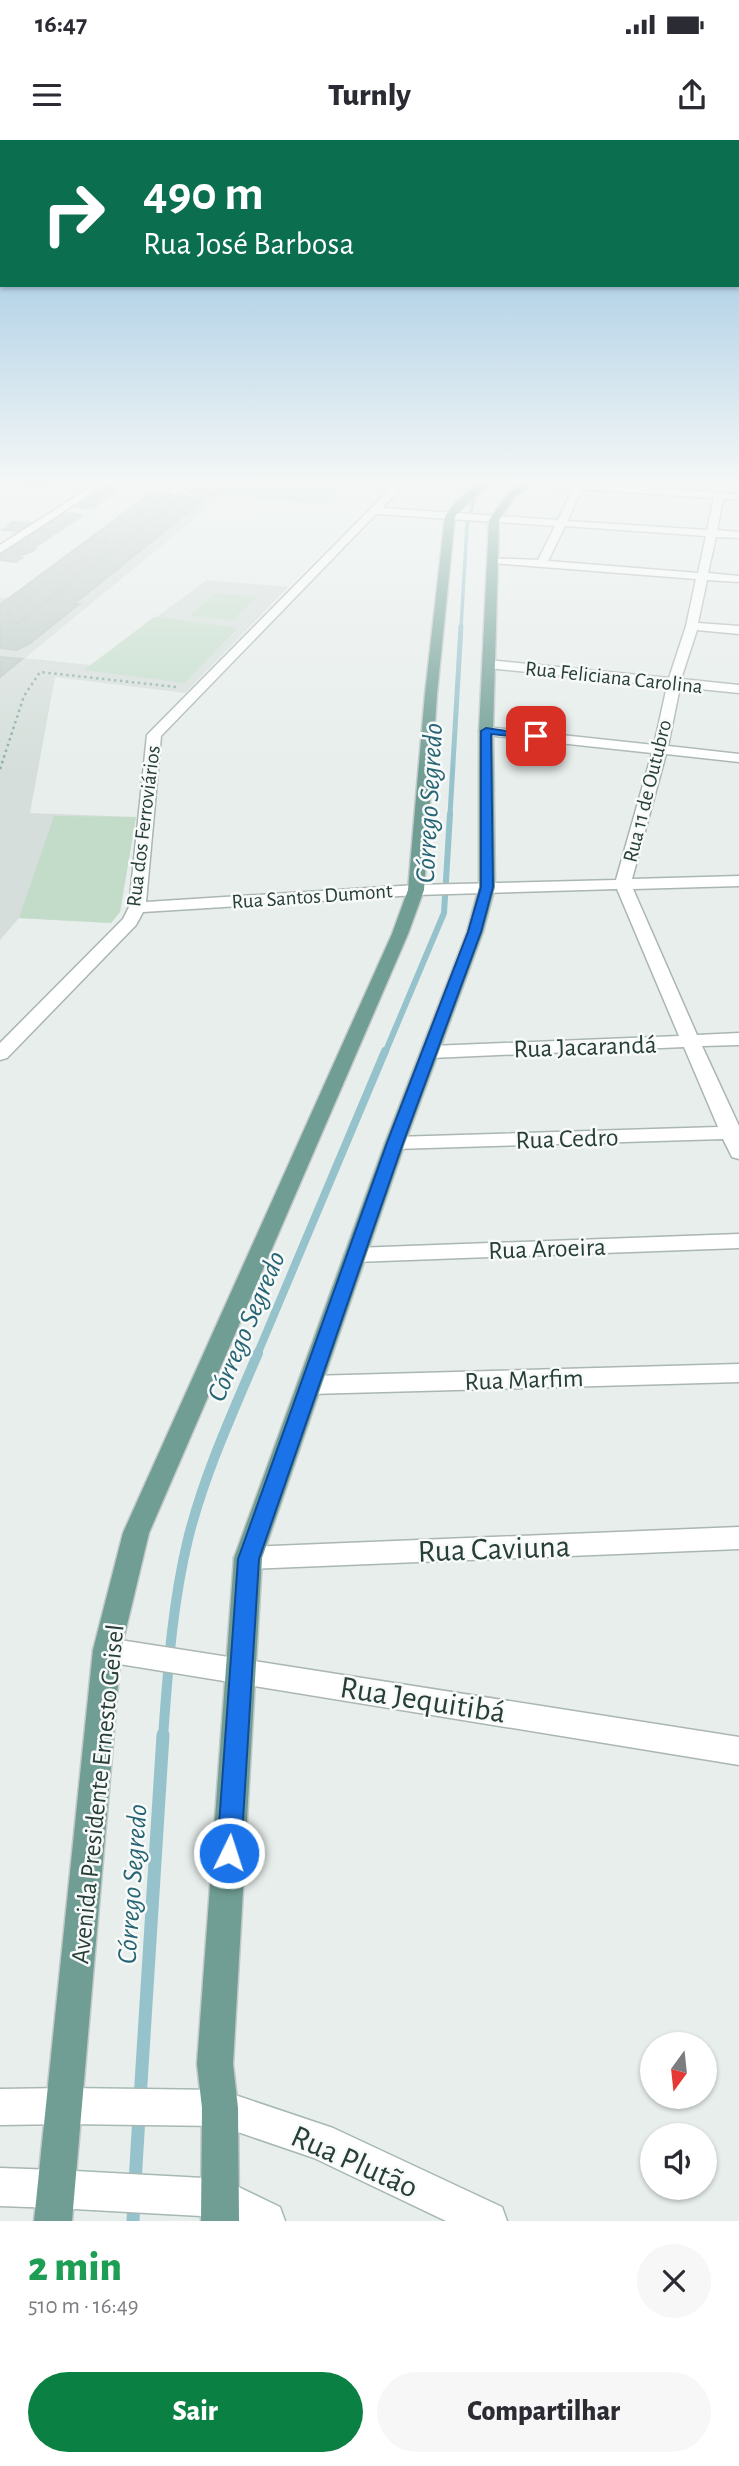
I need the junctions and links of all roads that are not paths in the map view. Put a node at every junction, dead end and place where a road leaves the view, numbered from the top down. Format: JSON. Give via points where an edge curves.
{"nodes":[{"id":1,"x":311,"y":576,"type":"edge"},
{"id":2,"x":444,"y":576,"type":"edge"},
{"id":3,"x":491,"y":576,"type":"edge"},
{"id":4,"x":702,"y":576,"type":"edge"},
{"id":5,"x":703,"y":576,"type":"edge"},
{"id":6,"x":739,"y":577,"type":"edge"},
{"id":7,"x":692,"y":626,"type":"junction"},
{"id":8,"x":739,"y":630,"type":"edge"},
{"id":9,"x":488,"y":664,"type":"junction"},
{"id":10,"x":674,"y":683,"type":"junction"},
{"id":11,"x":739,"y":689,"type":"edge"},
{"id":12,"x":486,"y":731,"type":"junction"},
{"id":13,"x":660,"y":750,"type":"junction"},
{"id":14,"x":739,"y":758,"type":"edge"},
{"id":15,"x":739,"y":881,"type":"edge"},
{"id":16,"x":623,"y":884,"type":"junction"},
{"id":17,"x":485,"y":887,"type":"junction"},
{"id":18,"x":419,"y":890,"type":"junction"},
{"id":19,"x":137,"y":907,"type":"junction"},
{"id":20,"x":739,"y":1039,"type":"edge"},
{"id":21,"x":691,"y":1042,"type":"junction"},
{"id":22,"x":431,"y":1052,"type":"junction"},
{"id":23,"x":0,"y":1055,"type":"edge"},
{"id":24,"x":735,"y":1132,"type":"edge"},
{"id":25,"x":395,"y":1143,"type":"junction"},
{"id":26,"x":739,"y":1153,"type":"edge"},
{"id":27,"x":739,"y":1241,"type":"edge"},
{"id":28,"x":355,"y":1255,"type":"junction"},
{"id":29,"x":739,"y":1373,"type":"edge"},
{"id":30,"x":310,"y":1385,"type":"junction"},
{"id":31,"x":739,"y":1538,"type":"edge"},
{"id":32,"x":248,"y":1559,"type":"junction"},
{"id":33,"x":113,"y":1651,"type":"junction"},
{"id":34,"x":236,"y":1668,"type":"junction"},
{"id":35,"x":739,"y":1751,"type":"edge"},
{"id":36,"x":78,"y":2106,"type":"junction"},
{"id":37,"x":8,"y":2107,"type":"edge"},
{"id":38,"x":209,"y":2108,"type":"junction"},
{"id":39,"x":0,"y":2187,"type":"edge"},
{"id":40,"x":63,"y":2200,"type":"edge"},
{"id":41,"x":213,"y":2204,"type":"edge"},
{"id":42,"x":266,"y":2221,"type":"edge"},
{"id":43,"x":488,"y":2221,"type":"edge"}],
"edges":[{"from":1,"to":19,"type":"street","name":"Rua dos Ferroviários","via":[[152,740]]},
{"from":2,"to":18,"type":"main road","name":"Avenida Presidente Ernesto Geisel","via":[[431,694]]},
{"from":3,"to":9,"type":"main road"},
{"from":4,"to":7,"type":"street","name":"Rua 11 de Outubro"},
{"from":5,"to":6,"type":"street"},
{"from":7,"to":8,"type":"street"},
{"from":7,"to":10,"type":"street","name":"Rua 11 de Outubro"},
{"from":9,"to":10,"type":"street","name":"Rua Feliciana Carolina"},
{"from":9,"to":12,"type":"main road"},
{"from":10,"to":11,"type":"street","name":"Rua Feliciana Carolina"},
{"from":10,"to":13,"type":"street","name":"Rua 11 de Outubro"},
{"from":12,"to":13,"type":"street"},
{"from":12,"to":17,"type":"main road"},
{"from":13,"to":14,"type":"street"},
{"from":13,"to":16,"type":"street","name":"Rua 11 de Outubro"},
{"from":15,"to":16,"type":"street","name":"Rua Santos Dumont"},
{"from":16,"to":17,"type":"street","name":"Rua Santos Dumont"},
{"from":16,"to":21,"type":"street","name":"Rua 11 de Outubro"},
{"from":17,"to":18,"type":"street","name":"Rua Santos Dumont"},
{"from":17,"to":22,"type":"main road","via":[[475,932]]},
{"from":18,"to":19,"type":"street","name":"Rua Santos Dumont"},
{"from":18,"to":33,"type":"main road","name":"Avenida Presidente Ernesto Geisel","via":[[136,1533]]},
{"from":19,"to":23,"type":"street","name":"Rua dos Ferroviários","via":[[130,921]]},
{"from":20,"to":21,"type":"street","name":"Rua Jacarandá"},
{"from":21,"to":22,"type":"street","name":"Rua Jacarandá"},
{"from":21,"to":24,"type":"street","name":"Rua 11 de Outubro"},
{"from":22,"to":25,"type":"main road"},
{"from":24,"to":25,"type":"street","name":"Rua Cedro"},
{"from":24,"to":26,"type":"street","name":"Rua 11 de Outubro"},
{"from":25,"to":28,"type":"main road"},
{"from":27,"to":28,"type":"street","name":"Rua Aroeira"},
{"from":28,"to":30,"type":"main road"},
{"from":29,"to":30,"type":"street","name":"Rua Marfim"},
{"from":30,"to":32,"type":"main road"},
{"from":31,"to":32,"type":"street","name":"Rua Caviuna"},
{"from":32,"to":34,"type":"main road"},
{"from":33,"to":34,"type":"street","name":"Rua Jequitibá"},
{"from":33,"to":36,"type":"main road","name":"Avenida Presidente Ernesto Geisel"},
{"from":34,"to":35,"type":"street","name":"Rua Jequitibá"},
{"from":34,"to":38,"type":"main road"},
{"from":36,"to":37,"type":"street","name":"Rua Plutão"},
{"from":36,"to":38,"type":"street","name":"Rua Plutão"},
{"from":36,"to":40,"type":"main road","name":"Avenida Presidente Ernesto Geisel"},
{"from":38,"to":41,"type":"main road"},
{"from":38,"to":43,"type":"street","name":"Rua Plutão","via":[[320,2141]]},
{"from":39,"to":40,"type":"street"},
{"from":40,"to":41,"type":"street"},
{"from":41,"to":42,"type":"street"}]}
